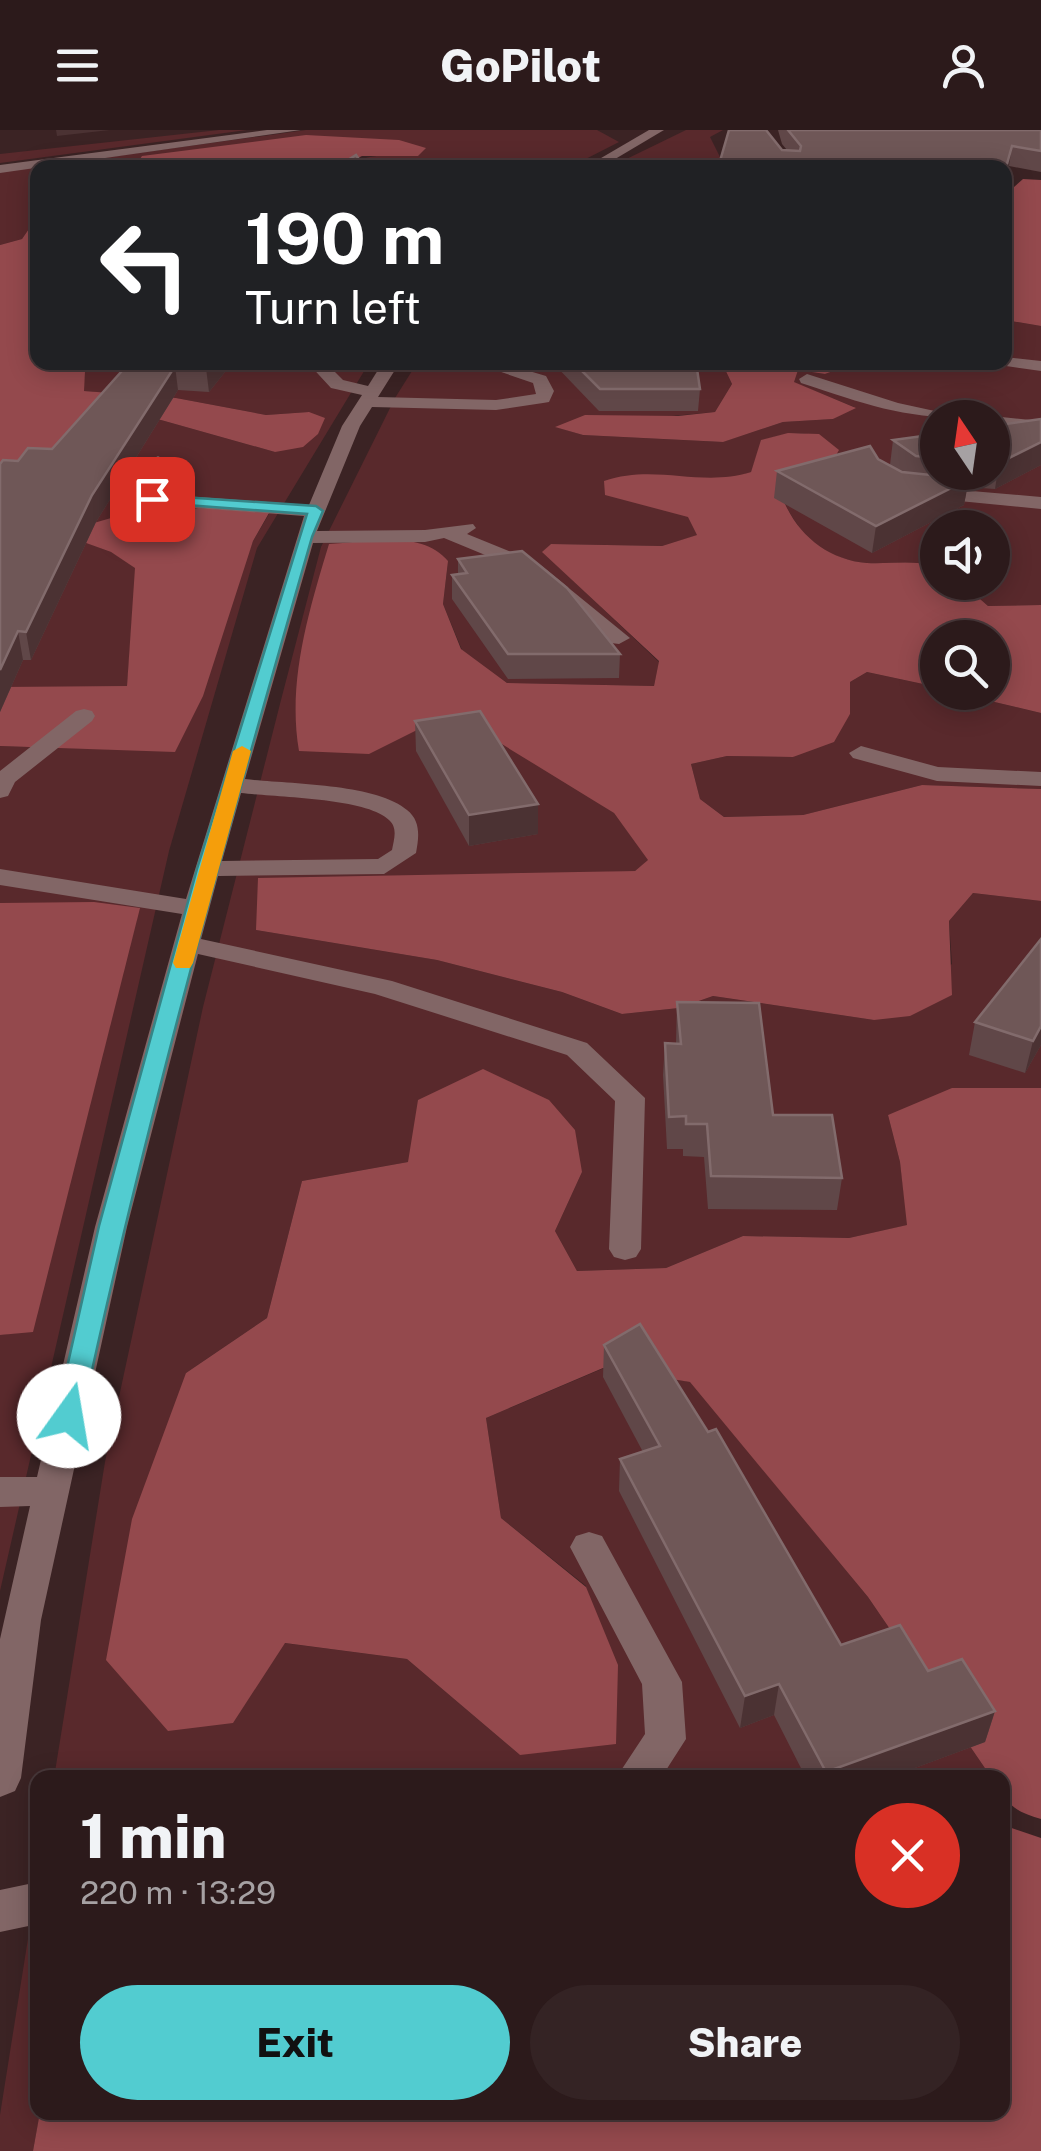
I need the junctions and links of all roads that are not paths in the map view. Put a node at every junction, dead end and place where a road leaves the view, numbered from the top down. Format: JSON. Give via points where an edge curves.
{"nodes":[{"id":1,"x":295,"y":130,"type":"edge"},
{"id":2,"x":658,"y":130,"type":"edge"},
{"id":3,"x":68,"y":160,"type":"edge"},
{"id":4,"x":604,"y":160,"type":"edge"},
{"id":5,"x":30,"y":165,"type":"edge"},
{"id":6,"x":0,"y":169,"type":"edge"},
{"id":7,"x":1012,"y":363,"type":"edge"},
{"id":8,"x":1041,"y":366,"type":"edge"},
{"id":9,"x":323,"y":370,"type":"edge"},
{"id":10,"x":387,"y":370,"type":"edge"},
{"id":11,"x":507,"y":370,"type":"edge"},
{"id":12,"x":806,"y":378,"type":"dead end"},
{"id":13,"x":370,"y":397,"type":"junction"},
{"id":14,"x":920,"y":412,"type":"edge"},
{"id":15,"x":1010,"y":423,"type":"edge"},
{"id":16,"x":1041,"y":426,"type":"edge"},
{"id":17,"x":158,"y":460,"type":"dead end"},
{"id":18,"x":908,"y":490,"type":"edge"},
{"id":19,"x":1041,"y":504,"type":"edge"},
{"id":20,"x":310,"y":524,"type":"junction"},
{"id":21,"x":484,"y":525,"type":"dead end"},
{"id":22,"x":446,"y":532,"type":"junction"},
{"id":23,"x":619,"y":638,"type":"dead end"},
{"id":24,"x":84,"y":716,"type":"dead end"},
{"id":25,"x":862,"y":753,"type":"dead end"},
{"id":26,"x":1041,"y":779,"type":"edge"},
{"id":27,"x":232,"y":784,"type":"junction"},
{"id":28,"x":0,"y":791,"type":"edge"},
{"id":29,"x":207,"y":869,"type":"junction"},
{"id":30,"x":0,"y":877,"type":"edge"},
{"id":31,"x":196,"y":908,"type":"junction"},
{"id":32,"x":188,"y":944,"type":"junction"},
{"id":33,"x":625,"y":1249,"type":"dead end"},
{"id":34,"x":0,"y":1492,"type":"edge"},
{"id":35,"x":52,"y":1492,"type":"junction"},
{"id":36,"x":589,"y":1547,"type":"dead end"},
{"id":37,"x":642,"y":1770,"type":"edge"},
{"id":38,"x":0,"y":1778,"type":"edge"},
{"id":39,"x":30,"y":1905,"type":"edge"},
{"id":40,"x":0,"y":1911,"type":"edge"}],
"edges":[{"from":1,"to":3,"type":"street"},
{"from":2,"to":4,"type":"street"},
{"from":5,"to":6,"type":"street"},
{"from":7,"to":8,"type":"street"},
{"from":9,"to":13,"type":"street","via":[[337,384]]},
{"from":10,"to":13,"type":"street"},
{"from":11,"to":13,"type":"street","via":[[540,380],[543,398],[496,405]]},
{"from":12,"to":14,"type":"street"},
{"from":13,"to":20,"type":"street"},
{"from":15,"to":16,"type":"street"},
{"from":17,"to":20,"type":"street","via":[[144,491],[152,499]]},
{"from":18,"to":19,"type":"street"},
{"from":20,"to":22,"type":"street","via":[[425,536]]},
{"from":20,"to":27,"type":"street"},
{"from":21,"to":22,"type":"street"},
{"from":22,"to":23,"type":"street","via":[[531,567]]},
{"from":24,"to":28,"type":"street","via":[[5,779]]},
{"from":25,"to":26,"type":"street","via":[[936,774]]},
{"from":27,"to":29,"type":"street"},
{"from":27,"to":29,"type":"street","via":[[372,801],[399,814],[408,832],[404,853],[384,866]]},
{"from":29,"to":31,"type":"street"},
{"from":30,"to":31,"type":"street"},
{"from":31,"to":32,"type":"street"},
{"from":32,"to":33,"type":"street","via":[[382,987],[578,1049],[630,1098]]},
{"from":32,"to":35,"type":"street","via":[[111,1226]]},
{"from":34,"to":35,"type":"street"},
{"from":35,"to":38,"type":"street","via":[[22,1620]]},
{"from":36,"to":37,"type":"street","via":[[662,1682],[666,1739]]},
{"from":39,"to":40,"type":"street"}]}
